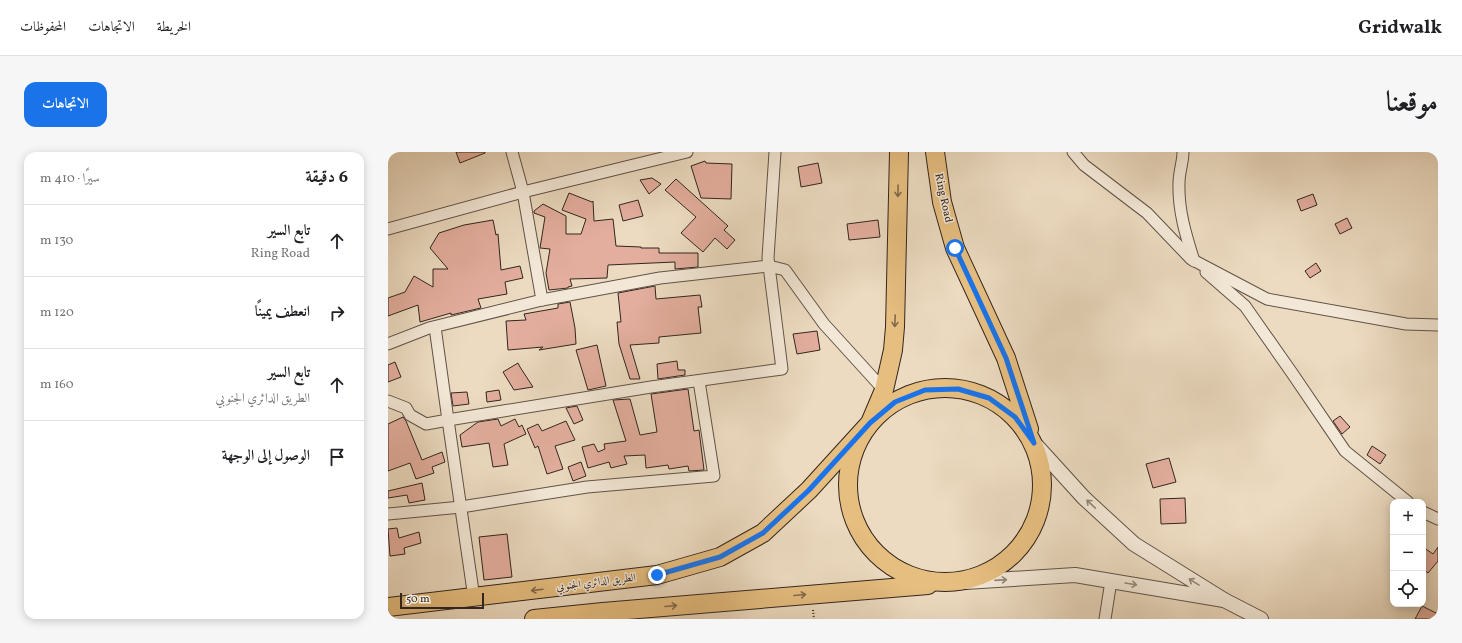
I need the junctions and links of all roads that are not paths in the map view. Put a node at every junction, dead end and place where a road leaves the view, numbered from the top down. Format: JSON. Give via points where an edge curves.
{"nodes":[{"id":1,"x":512,"y":152,"type":"edge"},
{"id":2,"x":687,"y":152,"type":"edge"},
{"id":3,"x":775,"y":152,"type":"edge"},
{"id":4,"x":899,"y":152,"type":"edge"},
{"id":5,"x":935,"y":152,"type":"edge"},
{"id":6,"x":1073,"y":152,"type":"edge"},
{"id":7,"x":1183,"y":152,"type":"edge"},
{"id":8,"x":523,"y":192,"type":"junction"},
{"id":9,"x":388,"y":229,"type":"edge"},
{"id":10,"x":1193,"y":260,"type":"junction"},
{"id":11,"x":769,"y":266,"type":"junction"},
{"id":12,"x":542,"y":300,"type":"junction"},
{"id":13,"x":1438,"y":325,"type":"edge"},
{"id":14,"x":435,"y":327,"type":"junction"},
{"id":15,"x":388,"y":344,"type":"edge"},
{"id":16,"x":699,"y":381,"type":"junction"},
{"id":17,"x":884,"y":390,"type":"junction"},
{"id":18,"x":388,"y":401,"type":"edge"},
{"id":19,"x":448,"y":420,"type":"junction"},
{"id":20,"x":870,"y":423,"type":"junction"},
{"id":21,"x":1034,"y":443,"type":"junction"},
{"id":22,"x":1404,"y":499,"type":"edge"},
{"id":23,"x":461,"y":506,"type":"junction"},
{"id":24,"x":1426,"y":513,"type":"edge"},
{"id":25,"x":388,"y":514,"type":"edge"},
{"id":26,"x":1438,"y":519,"type":"edge"},
{"id":27,"x":1111,"y":581,"type":"junction"},
{"id":28,"x":948,"y":583,"type":"junction"},
{"id":29,"x":474,"y":598,"type":"junction"},
{"id":30,"x":1224,"y":600,"type":"junction"},
{"id":31,"x":388,"y":607,"type":"edge"},
{"id":32,"x":534,"y":619,"type":"edge"},
{"id":33,"x":1105,"y":619,"type":"edge"},
{"id":34,"x":1261,"y":619,"type":"edge"}],
"edges":[{"from":1,"to":8,"type":"street"},
{"from":2,"to":8,"type":"street"},
{"from":3,"to":11,"type":"street"},
{"from":4,"to":17,"type":"main road","one_way":true,"via":[[895,327]]},
{"from":5,"to":21,"type":"main road","name":"Ring Road","via":[[942,202],[955,248],[1006,358]]},
{"from":6,"to":10,"type":"street","via":[[1084,165],[1147,213]]},
{"from":7,"to":10,"type":"street","via":[[1178,182],[1184,228]]},
{"from":8,"to":9,"type":"street"},
{"from":8,"to":12,"type":"street"},
{"from":10,"to":13,"type":"street","via":[[1267,299],[1406,324]]},
{"from":10,"to":22,"type":"street","via":[[1245,306],[1345,451]]},
{"from":11,"to":12,"type":"street","via":[[660,278]]},
{"from":11,"to":16,"type":"street","via":[[782,369]]},
{"from":11,"to":17,"type":"street","via":[[785,270],[824,324]]},
{"from":12,"to":14,"type":"street"},
{"from":14,"to":15,"type":"street"},
{"from":14,"to":19,"type":"street"},
{"from":16,"to":19,"type":"street"},
{"from":16,"to":23,"type":"street","via":[[714,476],[587,487]]},
{"from":17,"to":20,"type":"main road"},
{"from":18,"to":19,"type":"street","via":[[406,408],[410,415],[426,424]]},
{"from":19,"to":23,"type":"street"},
{"from":20,"to":21,"type":"main road","via":[[901,399],[925,390],[958,389],[989,398],[1015,417]]},
{"from":20,"to":28,"type":"main road","via":[[854,450],[847,482],[851,513],[865,542],[888,565],[917,579]]},
{"from":20,"to":29,"type":"main road","name":"الطريق الدائري الجنوبي","one_way":true,"via":[[809,490],[763,533],[720,557],[657,575]]},
{"from":21,"to":28,"type":"main road","name":"Ring Road","via":[[1043,474],[1042,506],[1029,536],[1008,560],[980,577]]},
{"from":30,"to":21,"type":"street","one_way":true,"via":[[1134,544],[1084,498]]},
{"from":23,"to":25,"type":"street"},
{"from":23,"to":29,"type":"street"},
{"from":24,"to":26,"type":"street"},
{"from":28,"to":27,"type":"street","one_way":true,"via":[[1075,575]]},
{"from":27,"to":30,"type":"street","one_way":true},
{"from":27,"to":33,"type":"street"},
{"from":32,"to":28,"type":"main road","one_way":true},
{"from":29,"to":31,"type":"main road","name":"الطريق الدائري الجنوبي"},
{"from":30,"to":34,"type":"street"}]}
